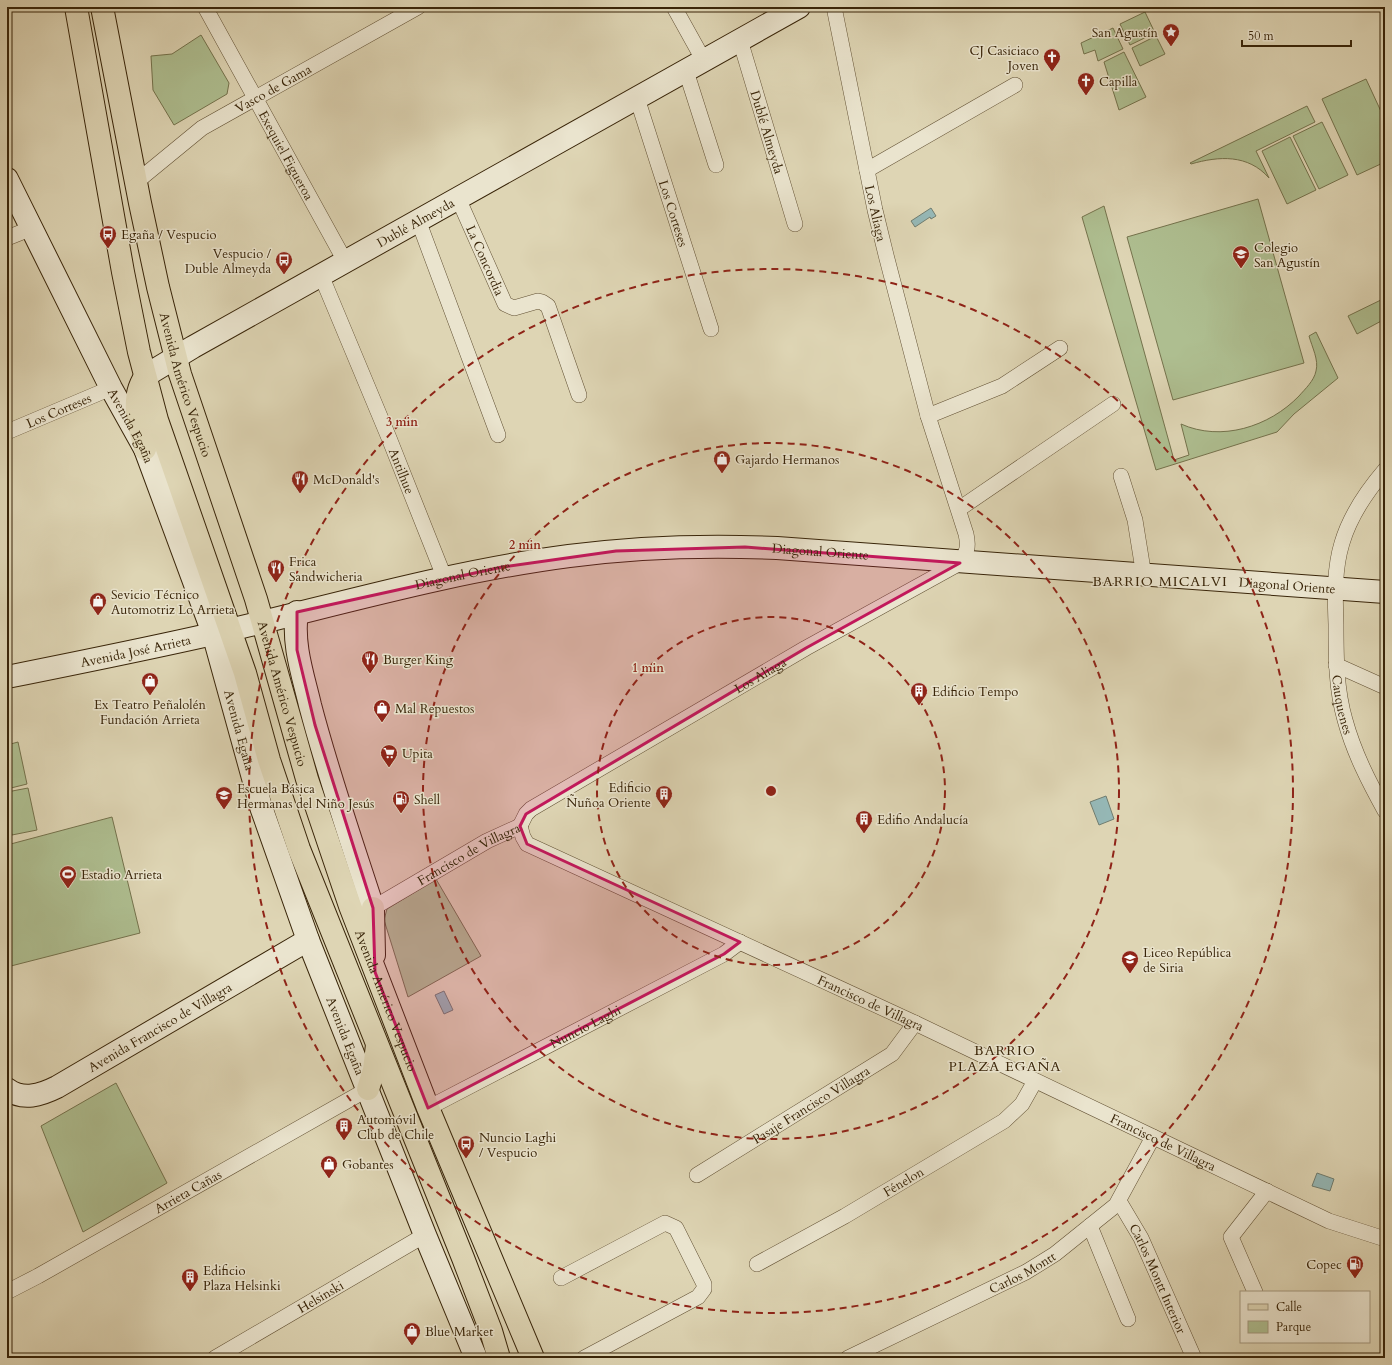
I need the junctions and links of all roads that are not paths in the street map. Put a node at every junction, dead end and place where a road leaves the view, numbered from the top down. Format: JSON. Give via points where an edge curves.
{"nodes":[{"id":1,"x":64,"y":7,"type":"edge"},
{"id":2,"x":76,"y":7,"type":"edge"},
{"id":3,"x":102,"y":7,"type":"edge"},
{"id":4,"x":205,"y":7,"type":"edge"},
{"id":5,"x":418,"y":7,"type":"edge"},
{"id":6,"x":674,"y":7,"type":"edge"},
{"id":7,"x":799,"y":7,"type":"edge"},
{"id":8,"x":834,"y":7,"type":"edge"},
{"id":9,"x":740,"y":40,"type":"junction"},
{"id":10,"x":85,"y":65,"type":"junction"},
{"id":11,"x":695,"y":66,"type":"junction"},
{"id":12,"x":1014,"y":85,"type":"dead end"},
{"id":13,"x":255,"y":98,"type":"junction"},
{"id":14,"x":637,"y":98,"type":"junction"},
{"id":15,"x":716,"y":165,"type":"dead end"},
{"id":16,"x":867,"y":170,"type":"junction"},
{"id":17,"x":7,"y":179,"type":"edge"},
{"id":18,"x":135,"y":183,"type":"junction"},
{"id":19,"x":458,"y":198,"type":"junction"},
{"id":20,"x":418,"y":220,"type":"junction"},
{"id":21,"x":796,"y":224,"type":"dead end"},
{"id":22,"x":32,"y":228,"type":"junction"},
{"id":23,"x":7,"y":238,"type":"edge"},
{"id":24,"x":345,"y":261,"type":"junction"},
{"id":25,"x":321,"y":275,"type":"junction"},
{"id":26,"x":711,"y":329,"type":"dead end"},
{"id":27,"x":1060,"y":348,"type":"dead end"},
{"id":28,"x":176,"y":358,"type":"junction"},
{"id":29,"x":145,"y":376,"type":"junction"},
{"id":30,"x":111,"y":388,"type":"junction"},
{"id":31,"x":579,"y":395,"type":"dead end"},
{"id":32,"x":1113,"y":404,"type":"dead end"},
{"id":33,"x":928,"y":416,"type":"junction"},
{"id":34,"x":7,"y":432,"type":"edge"},
{"id":35,"x":498,"y":435,"type":"dead end"},
{"id":36,"x":145,"y":449,"type":"junction"},
{"id":37,"x":1385,"y":470,"type":"edge"},
{"id":38,"x":1121,"y":476,"type":"dead end"},
{"id":39,"x":959,"y":509,"type":"junction"},
{"id":40,"x":960,"y":562,"type":"junction"},
{"id":41,"x":1144,"y":576,"type":"junction"},
{"id":42,"x":445,"y":579,"type":"junction"},
{"id":43,"x":1335,"y":589,"type":"junction"},
{"id":44,"x":1385,"y":592,"type":"edge"},
{"id":45,"x":297,"y":612,"type":"junction"},
{"id":46,"x":263,"y":621,"type":"junction"},
{"id":47,"x":221,"y":632,"type":"junction"},
{"id":48,"x":1336,"y":665,"type":"junction"},
{"id":49,"x":7,"y":677,"type":"edge"},
{"id":50,"x":1385,"y":687,"type":"edge"},
{"id":51,"x":1385,"y":811,"type":"edge"},
{"id":52,"x":520,"y":826,"type":"junction"},
{"id":53,"x":373,"y":908,"type":"junction"},
{"id":54,"x":308,"y":940,"type":"junction"},
{"id":55,"x":740,"y":942,"type":"junction"},
{"id":56,"x":375,"y":972,"type":"junction"},
{"id":57,"x":914,"y":1023,"type":"junction"},
{"id":58,"x":377,"y":1044,"type":"junction"},
{"id":59,"x":1035,"y":1081,"type":"junction"},
{"id":60,"x":368,"y":1089,"type":"junction"},
{"id":61,"x":7,"y":1090,"type":"edge"},
{"id":62,"x":428,"y":1108,"type":"junction"},
{"id":63,"x":1153,"y":1137,"type":"junction"},
{"id":64,"x":697,"y":1175,"type":"dead end"},
{"id":65,"x":1267,"y":1191,"type":"junction"},
{"id":66,"x":1119,"y":1201,"type":"junction"},
{"id":67,"x":1090,"y":1226,"type":"junction"},
{"id":68,"x":425,"y":1235,"type":"junction"},
{"id":69,"x":1385,"y":1239,"type":"edge"},
{"id":70,"x":757,"y":1264,"type":"dead end"},
{"id":71,"x":561,"y":1278,"type":"dead end"},
{"id":72,"x":1255,"y":1291,"type":"edge"},
{"id":73,"x":7,"y":1292,"type":"edge"},
{"id":74,"x":1128,"y":1319,"type":"dead end"},
{"id":75,"x":216,"y":1358,"type":"edge"},
{"id":76,"x":476,"y":1358,"type":"edge"},
{"id":77,"x":499,"y":1358,"type":"edge"},
{"id":78,"x":533,"y":1358,"type":"edge"},
{"id":79,"x":584,"y":1358,"type":"edge"},
{"id":80,"x":848,"y":1358,"type":"edge"},
{"id":81,"x":1194,"y":1358,"type":"edge"}],
"edges":[{"from":1,"to":10,"type":"main road","name":"Avenida Américo Vespucio"},
{"from":2,"to":10,"type":"main road","name":"Avenida Américo Vespucio"},
{"from":3,"to":18,"type":"main road","name":"Avenida Américo Vespucio"},
{"from":4,"to":13,"type":"street","name":"Exequiel Figueroa"},
{"from":5,"to":13,"type":"street","name":"Vasco de Gama"},
{"from":6,"to":11,"type":"street"},
{"from":7,"to":9,"type":"main road","name":"Dublé Almeyda"},
{"from":8,"to":16,"type":"street","name":"Los Aliaga"},
{"from":9,"to":11,"type":"main road","name":"Dublé Almeyda"},
{"from":9,"to":21,"type":"street","name":"Dublé Almeyda"},
{"from":10,"to":29,"type":"main road","name":"Avenida Américo Vespucio"},
{"from":11,"to":14,"type":"main road","name":"Dublé Almeyda"},
{"from":11,"to":15,"type":"street"},
{"from":12,"to":16,"type":"street"},
{"from":13,"to":18,"type":"street","name":"Vasco de Gama","via":[[202,128]]},
{"from":13,"to":24,"type":"street","name":"Exequiel Figueroa"},
{"from":14,"to":19,"type":"main road","name":"Dublé Almeyda"},
{"from":14,"to":26,"type":"street","name":"Los Corteses"},
{"from":16,"to":33,"type":"street","name":"Los Aliaga","via":[[874,210]]},
{"from":17,"to":22,"type":"main road","name":"Avenida Egaña"},
{"from":18,"to":28,"type":"main road","name":"Avenida Américo Vespucio"},
{"from":19,"to":20,"type":"main road","name":"Dublé Almeyda"},
{"from":19,"to":31,"type":"street","name":"La Concordia","via":[[505,304],[514,308],[538,301],[548,306]]},
{"from":20,"to":24,"type":"main road","name":"Dublé Almeyda"},
{"from":20,"to":35,"type":"street"},
{"from":22,"to":23,"type":"street"},
{"from":22,"to":30,"type":"main road","name":"Avenida Egaña"},
{"from":24,"to":25,"type":"main road","name":"Dublé Almeyda"},
{"from":25,"to":28,"type":"main road","name":"Dublé Almeyda"},
{"from":25,"to":42,"type":"street","name":"Antilhue"},
{"from":27,"to":33,"type":"street","via":[[1002,386]]},
{"from":28,"to":29,"type":"main road","name":"Dublé Almeyda"},
{"from":28,"to":46,"type":"main road","name":"Avenida Américo Vespucio","via":[[192,413]]},
{"from":29,"to":36,"type":"main road","via":[[138,391],[137,406]]},
{"from":29,"to":47,"type":"main road","name":"Avenida Américo Vespucio"},
{"from":30,"to":34,"type":"street","name":"Los Corteses"},
{"from":30,"to":36,"type":"main road","name":"Avenida Egaña"},
{"from":32,"to":39,"type":"street"},
{"from":33,"to":39,"type":"street","name":"Los Aliaga"},
{"from":36,"to":47,"type":"main road","name":"Avenida Egaña"},
{"from":37,"to":43,"type":"street","name":"Cauquenes","via":[[1366,496],[1346,531],[1339,553]]},
{"from":38,"to":41,"type":"street","via":[[1135,520]]},
{"from":39,"to":40,"type":"street","name":"Los Aliaga","via":[[968,545],[967,552]]},
{"from":40,"to":41,"type":"main road","name":"Diagonal Oriente"},
{"from":40,"to":42,"type":"main road","name":"Diagonal Oriente","via":[[777,548],[680,547],[570,556]]},
{"from":40,"to":52,"type":"street","name":"Los Aliaga","via":[[813,644],[532,809],[526,814]]},
{"from":41,"to":43,"type":"main road","name":"Diagonal Oriente"},
{"from":42,"to":45,"type":"main road","name":"Diagonal Oriente"},
{"from":43,"to":44,"type":"main road","name":"Diagonal Oriente"},
{"from":43,"to":48,"type":"street","name":"Cauquenes"},
{"from":45,"to":46,"type":"main road","name":"Diagonal Oriente"},
{"from":45,"to":53,"type":"main road","name":"Avenida Américo Vespucio","via":[[296,640],[312,710],[333,788]]},
{"from":46,"to":47,"type":"main road","name":"Avenida José Arrieta"},
{"from":46,"to":56,"type":"main road","name":"Avenida Américo Vespucio","via":[[307,779]]},
{"from":47,"to":49,"type":"main road","name":"Avenida José Arrieta"},
{"from":47,"to":54,"type":"main road","name":"Avenida Egaña","via":[[259,801]]},
{"from":47,"to":58,"type":"main road","name":"Avenida Américo Vespucio","via":[[245,673],[269,760],[299,849]]},
{"from":48,"to":50,"type":"street"},
{"from":48,"to":51,"type":"street","name":"Cauquenes","via":[[1340,701],[1351,740]]},
{"from":52,"to":53,"type":"street","name":"Francisco de Villagra","via":[[487,841]]},
{"from":52,"to":55,"type":"street","name":"Francisco de Villagra","via":[[522,837],[527,844]]},
{"from":53,"to":56,"type":"main road"},
{"from":54,"to":60,"type":"main road","name":"Avenida Egaña"},
{"from":54,"to":61,"type":"main road","name":"Avenida Francisco de Villagra","via":[[57,1087],[30,1096]]},
{"from":55,"to":57,"type":"street","name":"Francisco de Villagra"},
{"from":55,"to":62,"type":"street","name":"Nuncio Laghi","via":[[724,954]]},
{"from":56,"to":62,"type":"main road","name":"Avenida Américo Vespucio"},
{"from":57,"to":59,"type":"street","name":"Francisco de Villagra"},
{"from":57,"to":64,"type":"street","name":"Pasaje Francisco Villagra","via":[[892,1054]]},
{"from":58,"to":60,"type":"main road","via":[[374,1070]]},
{"from":58,"to":77,"type":"main road","name":"Avenida Américo Vespucio","via":[[463,1258]]},
{"from":59,"to":63,"type":"street","name":"Francisco de Villagra"},
{"from":59,"to":70,"type":"street","name":"Fénelon","via":[[1022,1104],[1004,1120],[845,1216]]},
{"from":60,"to":68,"type":"main road","name":"Avenida Egaña"},
{"from":60,"to":73,"type":"street","name":"Arrieta Cañas"},
{"from":62,"to":78,"type":"main road","name":"Avenida Américo Vespucio"},
{"from":63,"to":65,"type":"street","name":"Francisco de Villagra"},
{"from":63,"to":66,"type":"street","name":"Carlos Montt"},
{"from":65,"to":69,"type":"street","name":"Francisco de Villagra","via":[[1329,1221]]},
{"from":65,"to":72,"type":"street","via":[[1231,1237]]},
{"from":66,"to":67,"type":"street","name":"Carlos Montt"},
{"from":66,"to":81,"type":"street","name":"Carlos Montt Interior","via":[[1141,1238]]},
{"from":67,"to":74,"type":"street"},
{"from":67,"to":80,"type":"street","name":"Carlos Montt","via":[[1055,1254],[1026,1272]]},
{"from":68,"to":75,"type":"street","name":"Helsinski"},
{"from":68,"to":76,"type":"main road","name":"Avenida Egaña"},
{"from":71,"to":79,"type":"street","via":[[665,1223],[676,1228],[704,1284],[704,1289],[698,1297]]}]}
